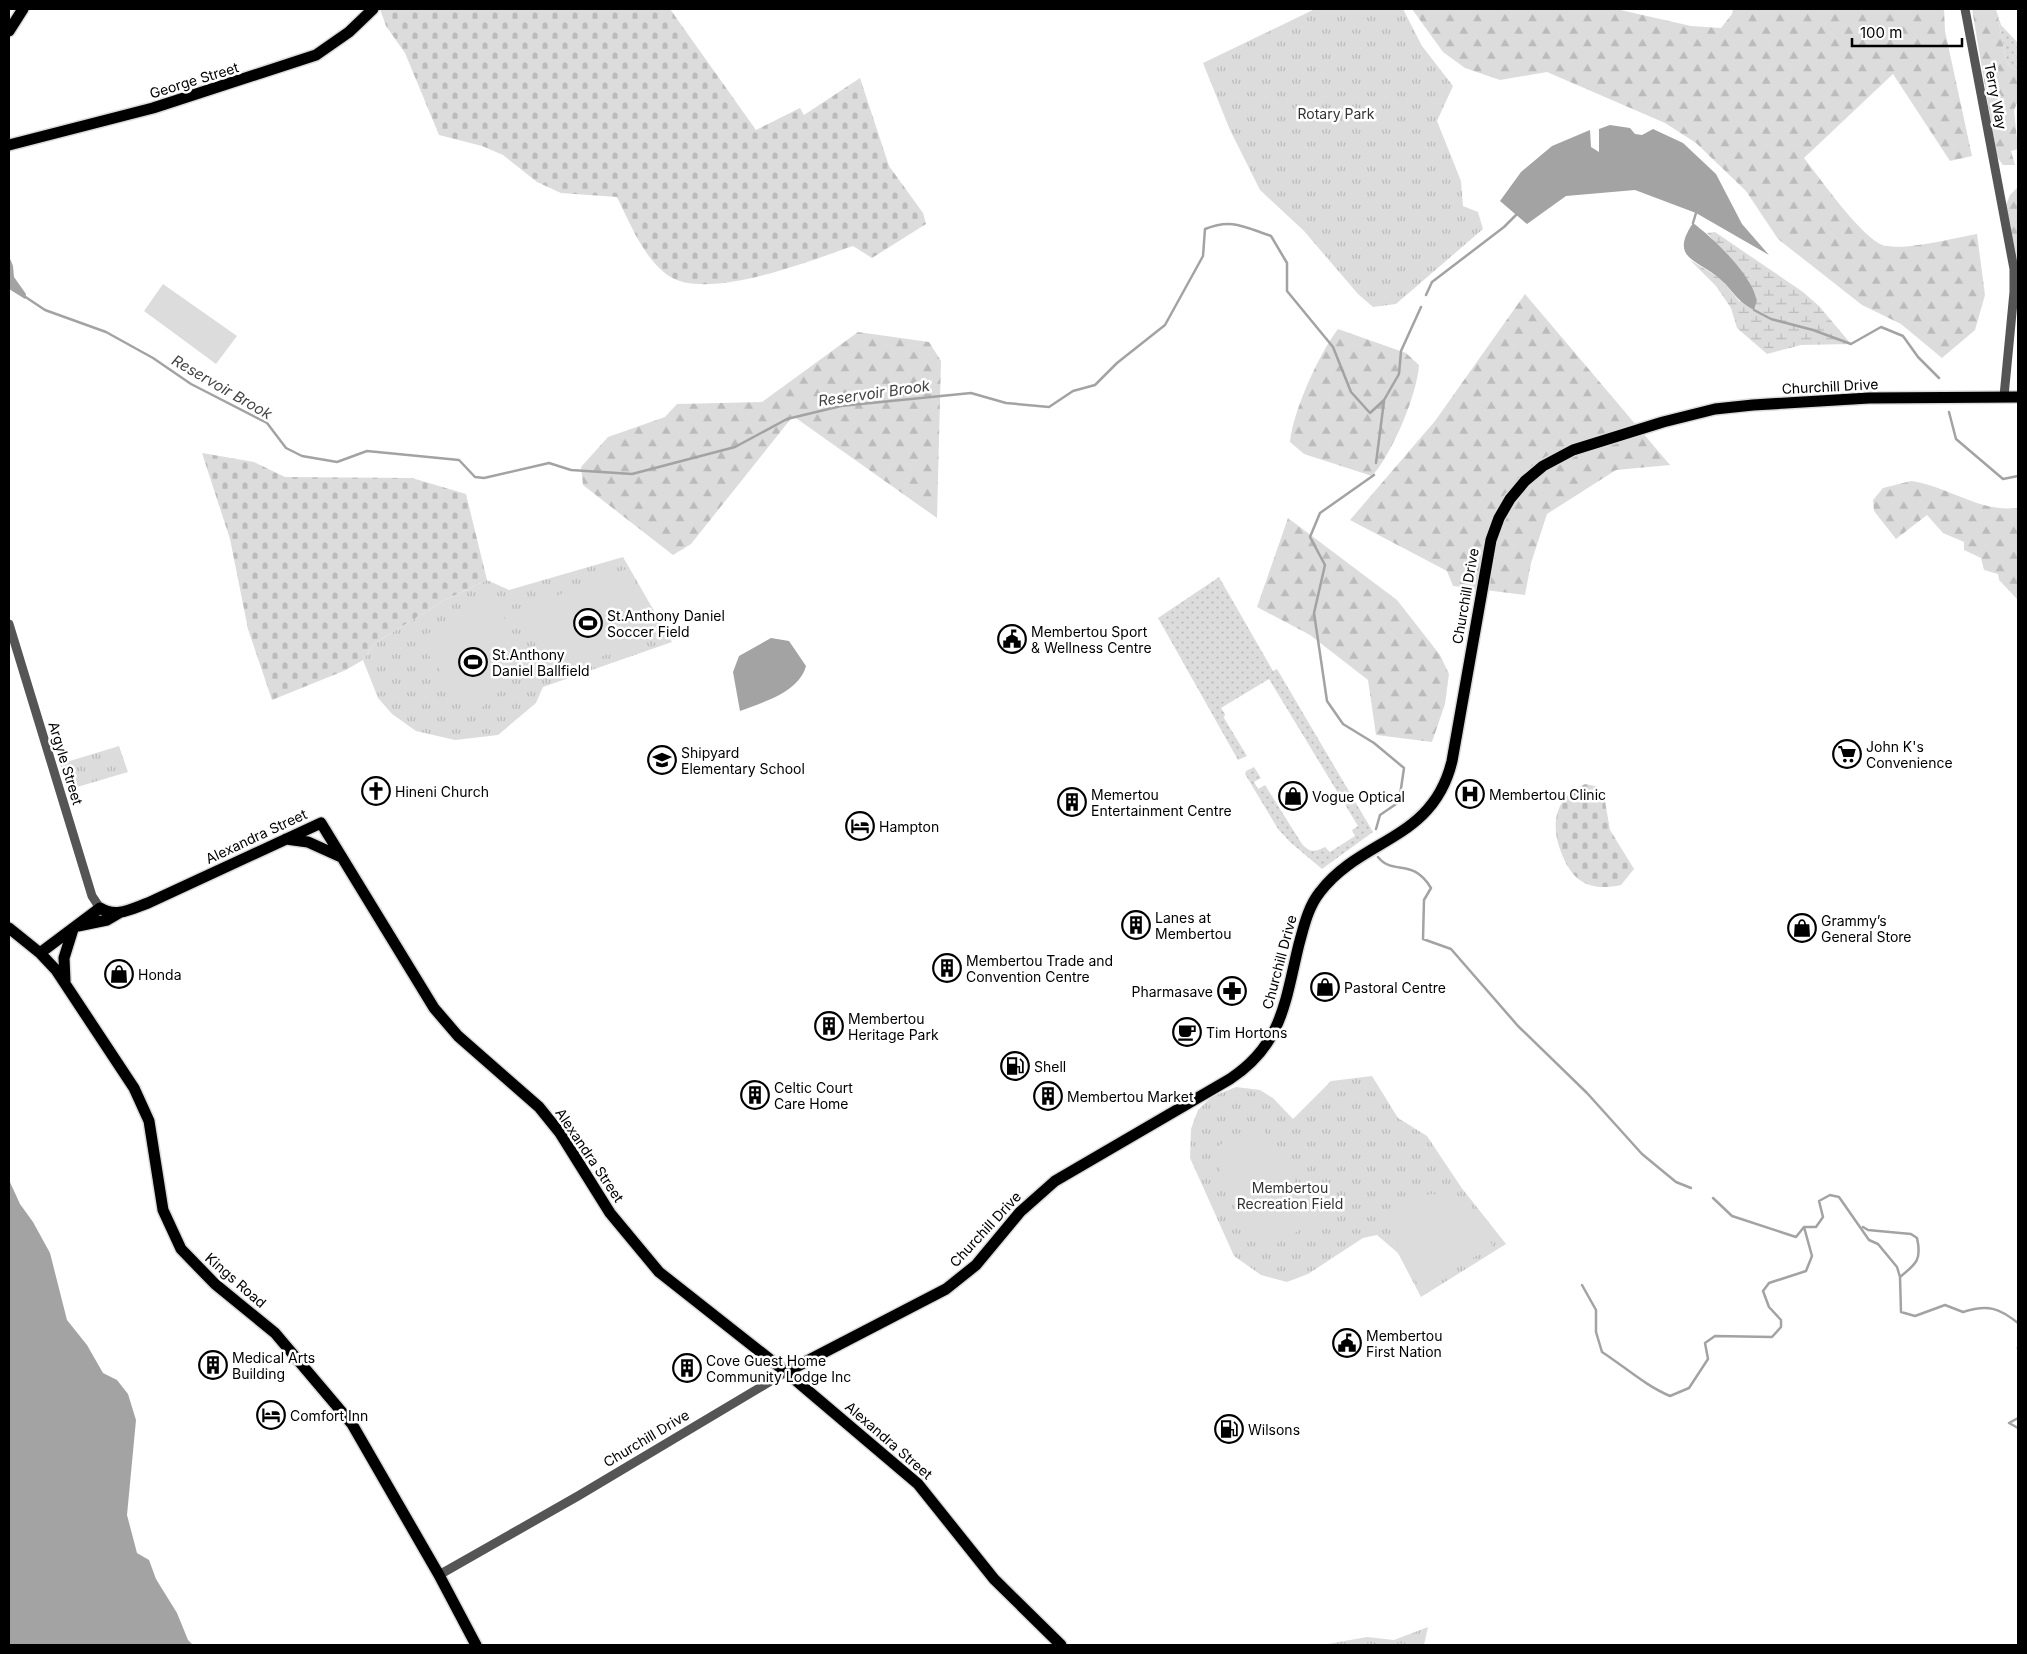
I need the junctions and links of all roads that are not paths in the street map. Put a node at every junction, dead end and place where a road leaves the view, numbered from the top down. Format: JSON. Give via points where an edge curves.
{"nodes":[{"id":1,"x":23,"y":9,"type":"edge"},
{"id":2,"x":373,"y":9,"type":"edge"},
{"id":3,"x":1965,"y":9,"type":"edge"},
{"id":4,"x":9,"y":31,"type":"edge"},
{"id":5,"x":9,"y":145,"type":"edge"},
{"id":6,"x":2004,"y":396,"type":"junction"},
{"id":7,"x":2018,"y":397,"type":"edge"},
{"id":8,"x":9,"y":624,"type":"edge"},
{"id":9,"x":284,"y":839,"type":"junction"},
{"id":10,"x":340,"y":856,"type":"junction"},
{"id":11,"x":100,"y":908,"type":"junction"},
{"id":12,"x":121,"y":912,"type":"junction"},
{"id":13,"x":75,"y":927,"type":"junction"},
{"id":14,"x":9,"y":928,"type":"edge"},
{"id":15,"x":40,"y":953,"type":"junction"},
{"id":16,"x":65,"y":983,"type":"junction"},
{"id":17,"x":786,"y":1372,"type":"junction"},
{"id":18,"x":439,"y":1575,"type":"junction"},
{"id":19,"x":476,"y":1645,"type":"edge"},
{"id":20,"x":1061,"y":1645,"type":"edge"}],
"edges":[{"from":1,"to":4,"type":"main road"},
{"from":2,"to":5,"type":"main road","name":"George Street","via":[[316,56],[153,108]]},
{"from":3,"to":6,"type":"street","name":"Terry Way","via":[[2014,269]]},
{"from":6,"to":7,"type":"main road","name":"Churchill Drive"},
{"from":6,"to":17,"type":"main road","name":"Churchill Drive","via":[[1869,398],[1715,409],[1582,447],[1552,460],[1534,473],[1510,498],[1491,540],[1452,761],[1444,786],[1418,820],[1338,874],[1320,892],[1304,923],[1280,1019],[1264,1050],[1230,1079],[1055,1180],[1020,1212],[976,1265],[946,1289]]},
{"from":8,"to":11,"type":"street","name":"Argyle Street","via":[[92,896]]},
{"from":9,"to":10,"type":"main road","via":[[308,842]]},
{"from":9,"to":10,"type":"main road","name":"Alexandra Street","via":[[321,823]]},
{"from":9,"to":12,"type":"main road","name":"Alexandra Street","via":[[158,899]]},
{"from":10,"to":17,"type":"main road","name":"Alexandra Street","via":[[434,1008],[458,1036],[539,1107],[636,1246],[664,1276]]},
{"from":11,"to":12,"type":"main road","via":[[112,913]]},
{"from":11,"to":13,"type":"main road"},
{"from":12,"to":13,"type":"main road","name":"Alexandra Street","via":[[107,920]]},
{"from":13,"to":15,"type":"main road"},
{"from":13,"to":16,"type":"main road","via":[[64,958]]},
{"from":14,"to":15,"type":"main road","name":"Kings Road"},
{"from":15,"to":16,"type":"main road","name":"Kings Road"},
{"from":16,"to":18,"type":"main road","name":"Kings Road","via":[[142,1104],[151,1131],[163,1210],[181,1250],[215,1284],[275,1333],[348,1419]]},
{"from":17,"to":18,"type":"street","name":"Churchill Drive"},
{"from":17,"to":20,"type":"main road","name":"Alexandra Street","via":[[918,1484],[994,1579]]},
{"from":18,"to":19,"type":"main road","name":"Kings Road"}]}
